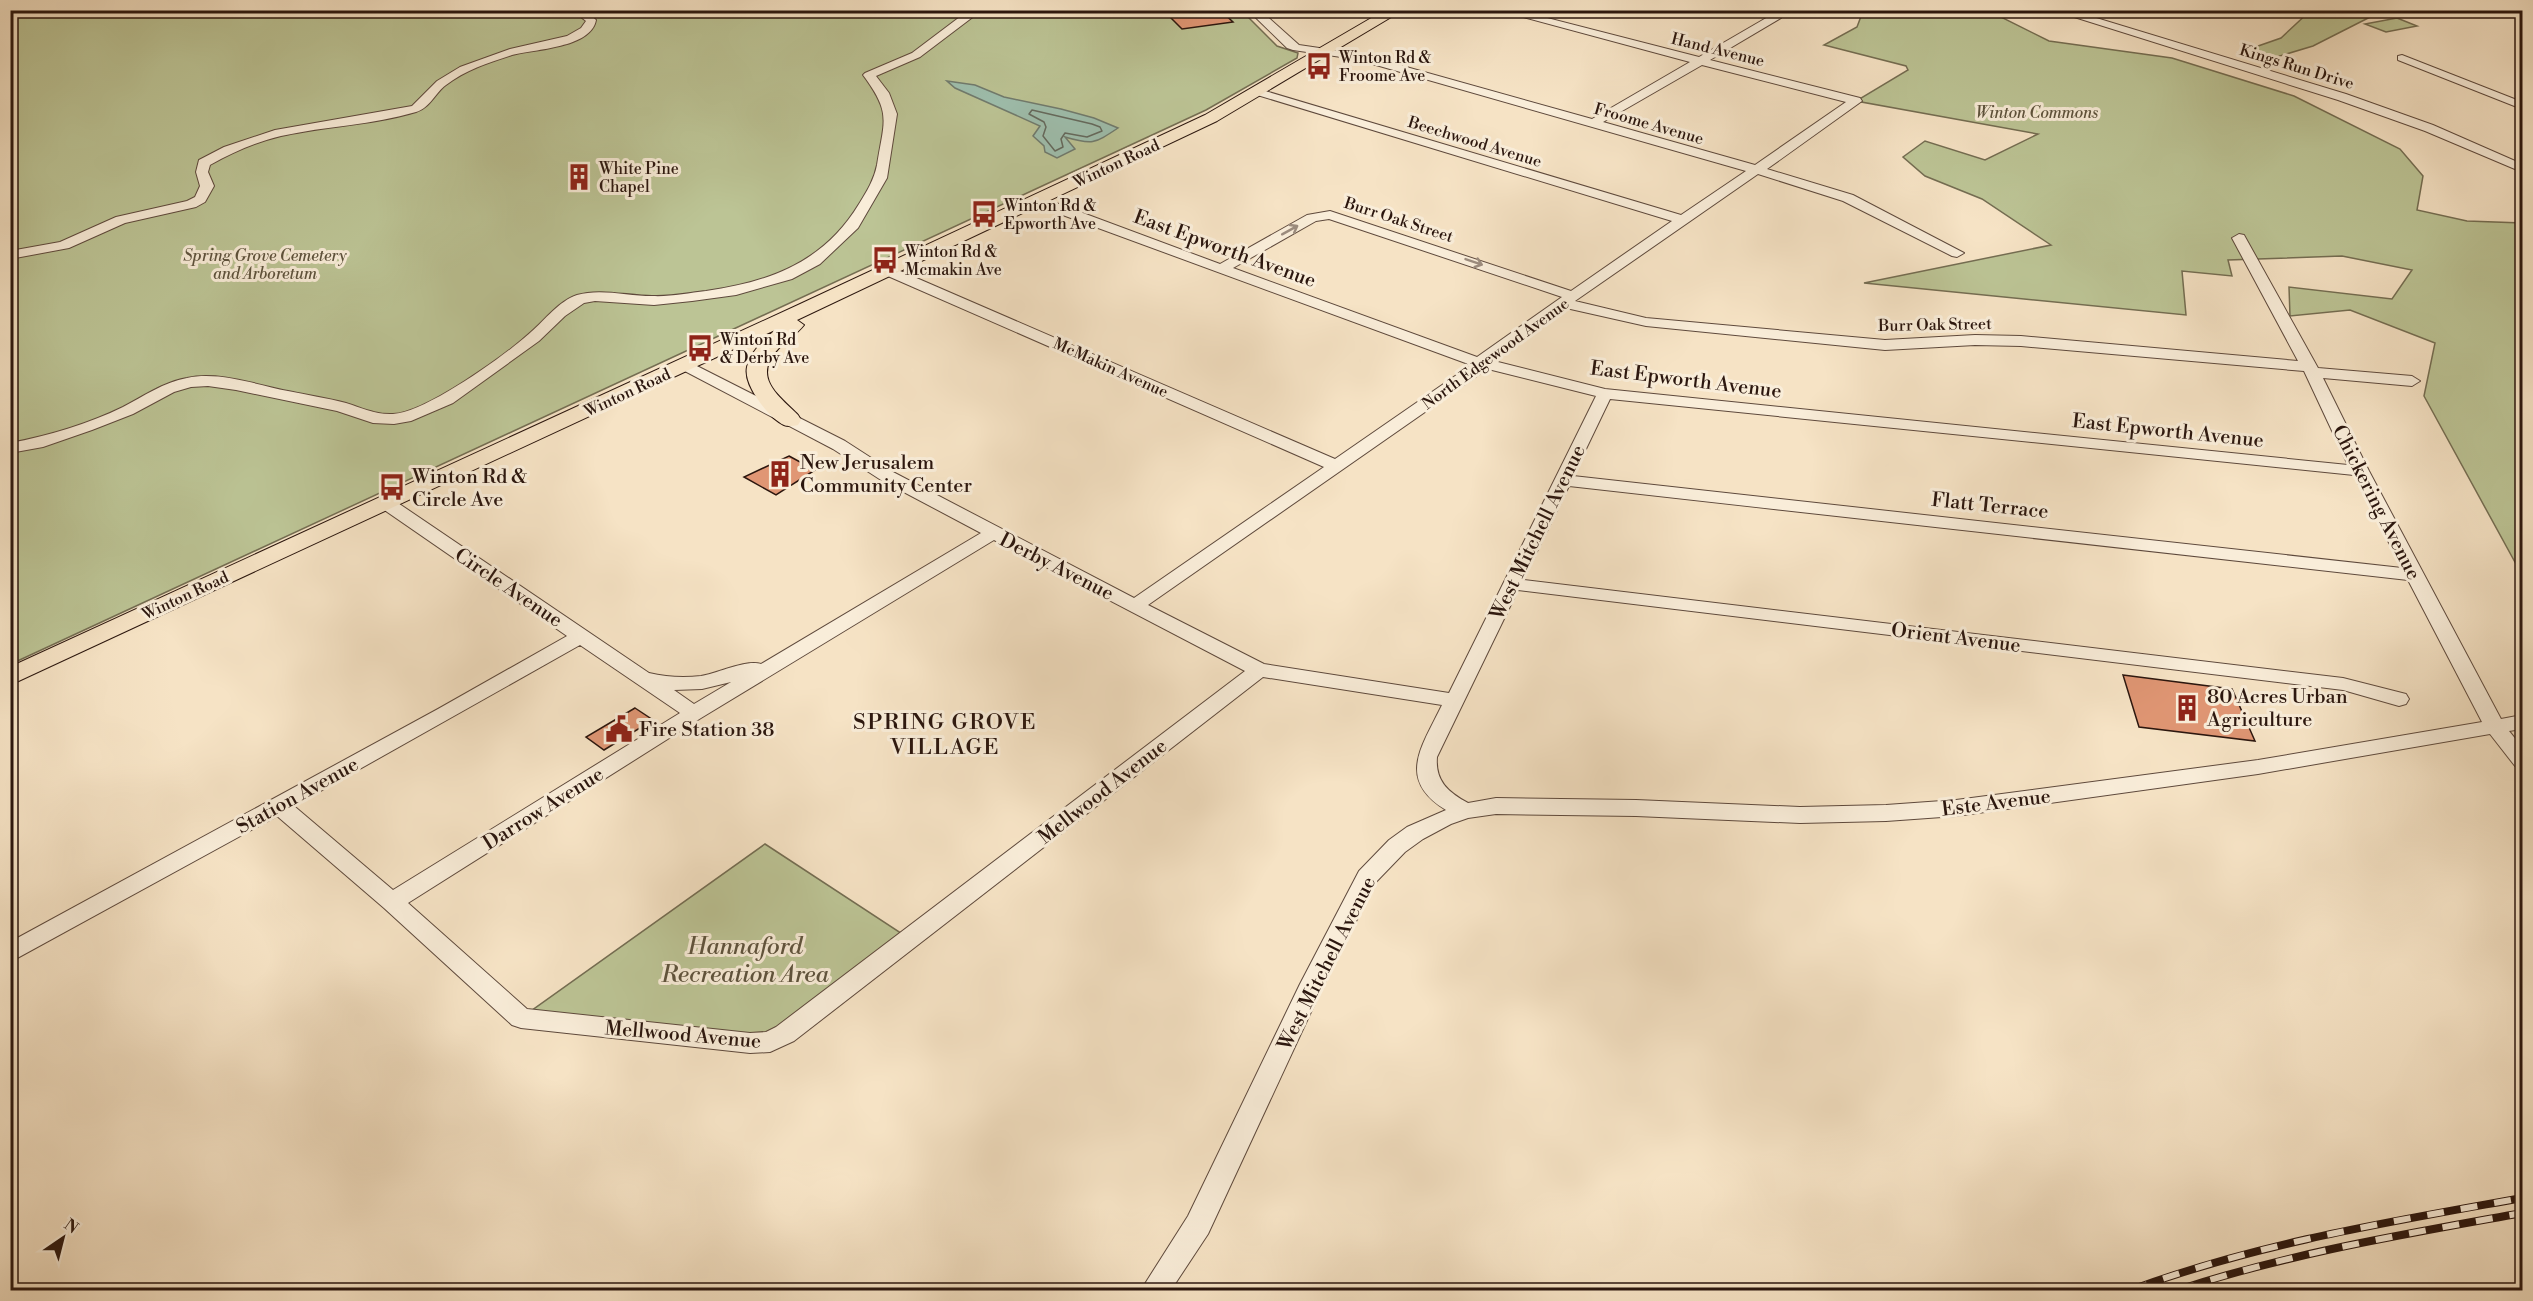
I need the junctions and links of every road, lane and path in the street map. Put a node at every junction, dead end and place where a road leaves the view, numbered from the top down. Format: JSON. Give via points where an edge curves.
{"nodes":[{"id":1,"x":577,"y":10,"type":"edge"},
{"id":2,"x":977,"y":10,"type":"edge"},
{"id":3,"x":1253,"y":10,"type":"edge"},
{"id":4,"x":1396,"y":10,"type":"edge"},
{"id":5,"x":1502,"y":10,"type":"edge"},
{"id":6,"x":2057,"y":10,"type":"edge"},
{"id":7,"x":1777,"y":16,"type":"dead end"},
{"id":8,"x":1323,"y":53,"type":"junction"},
{"id":9,"x":2402,"y":58,"type":"dead end"},
{"id":10,"x":1699,"y":62,"type":"junction"},
{"id":11,"x":1258,"y":92,"type":"junction"},
{"id":12,"x":1856,"y":101,"type":"joint"},
{"id":13,"x":2523,"y":106,"type":"edge"},
{"id":14,"x":1593,"y":124,"type":"junction"},
{"id":15,"x":2523,"y":168,"type":"edge"},
{"id":16,"x":1756,"y":170,"type":"junction"},
{"id":17,"x":1035,"y":200,"type":"junction"},
{"id":18,"x":1682,"y":220,"type":"junction"},
{"id":19,"x":2239,"y":238,"type":"dead end"},
{"id":20,"x":1957,"y":253,"type":"dead end"},
{"id":21,"x":10,"y":255,"type":"edge"},
{"id":22,"x":1221,"y":269,"type":"junction"},
{"id":23,"x":886,"y":270,"type":"junction"},
{"id":24,"x":827,"y":299,"type":"junction"},
{"id":25,"x":1568,"y":300,"type":"junction"},
{"id":26,"x":1480,"y":363,"type":"junction"},
{"id":27,"x":684,"y":365,"type":"junction"},
{"id":28,"x":2311,"y":369,"type":"junction"},
{"id":29,"x":2412,"y":381,"type":"dead end"},
{"id":30,"x":1605,"y":394,"type":"junction"},
{"id":31,"x":790,"y":420,"type":"junction"},
{"id":32,"x":10,"y":448,"type":"edge"},
{"id":33,"x":1335,"y":465,"type":"junction"},
{"id":34,"x":2360,"y":471,"type":"junction"},
{"id":35,"x":1563,"y":480,"type":"junction"},
{"id":36,"x":386,"y":503,"type":"junction"},
{"id":37,"x":994,"y":533,"type":"junction"},
{"id":38,"x":2414,"y":575,"type":"junction"},
{"id":39,"x":1511,"y":584,"type":"junction"},
{"id":40,"x":1134,"y":606,"type":"junction"},
{"id":41,"x":581,"y":636,"type":"junction"},
{"id":42,"x":788,"y":657,"type":"junction"},
{"id":43,"x":1258,"y":670,"type":"junction"},
{"id":44,"x":632,"y":671,"type":"junction"},
{"id":45,"x":10,"y":677,"type":"edge"},
{"id":46,"x":2399,"y":699,"type":"dead end"},
{"id":47,"x":1454,"y":700,"type":"junction"},
{"id":48,"x":694,"y":713,"type":"junction"},
{"id":49,"x":2523,"y":722,"type":"edge"},
{"id":50,"x":2495,"y":727,"type":"junction"},
{"id":51,"x":2523,"y":761,"type":"edge"},
{"id":52,"x":279,"y":805,"type":"junction"},
{"id":53,"x":1465,"y":811,"type":"junction"},
{"id":54,"x":392,"y":902,"type":"junction"},
{"id":55,"x":10,"y":953,"type":"edge"},
{"id":56,"x":1155,"y":1290,"type":"edge"}],
"edges":[{"from":1,"to":21,"type":"street","via":[[591,23],[576,37],[474,65],[443,81],[414,110],[293,128],[246,140],[204,163],[202,172],[207,186],[200,199],[191,204],[129,218],[64,244]]},
{"from":2,"to":32,"type":"street","via":[[916,55],[869,75],[883,93],[891,114],[881,177],[853,225],[814,261],[787,276],[736,291],[692,297],[654,301],[580,299],[534,338],[447,400],[402,418],[373,418],[236,384],[189,382],[86,427]]},
{"from":3,"to":8,"type":"street","name":"Froome Avenue","via":[[1291,46]]},
{"from":4,"to":8,"type":"main road","name":"Winton Road"},
{"from":5,"to":10,"type":"street","name":"Hand Avenue"},
{"from":6,"to":15,"type":"street","name":"Kings Run Drive","via":[[2342,97]]},
{"from":7,"to":10,"type":"street"},
{"from":8,"to":11,"type":"main road","name":"Winton Road"},
{"from":8,"to":14,"type":"street","name":"Froome Avenue","via":[[1356,56]]},
{"from":9,"to":13,"type":"street"},
{"from":10,"to":12,"type":"street","name":"Hand Avenue"},
{"from":10,"to":14,"type":"street"},
{"from":11,"to":17,"type":"main road","name":"Winton Road"},
{"from":11,"to":18,"type":"street","name":"Beechwood Avenue"},
{"from":12,"to":16,"type":"street","name":"North Edgewood Avenue"},
{"from":14,"to":16,"type":"street","name":"Froome Avenue"},
{"from":16,"to":18,"type":"street","name":"North Edgewood Avenue"},
{"from":16,"to":20,"type":"street","name":"Froome Avenue","via":[[1843,196]]},
{"from":17,"to":22,"type":"street","name":"East Epworth Avenue"},
{"from":17,"to":23,"type":"main road","name":"Winton Road"},
{"from":18,"to":25,"type":"street","name":"North Edgewood Avenue"},
{"from":19,"to":28,"type":"street","name":"Chickering Avenue"},
{"from":22,"to":25,"type":"street","name":"Burr Oak Street","one_way":true,"via":[[1312,218],[1330,215]]},
{"from":22,"to":26,"type":"street","name":"East Epworth Avenue"},
{"from":23,"to":24,"type":"main road","name":"Winton Road"},
{"from":23,"to":33,"type":"street","name":"McMakin Avenue"},
{"from":24,"to":27,"type":"main road","name":"Winton Road"},
{"from":24,"to":31,"type":"main road","via":[[760,358],[757,369],[762,390]]},
{"from":25,"to":26,"type":"street","name":"North Edgewood Avenue"},
{"from":25,"to":28,"type":"street","name":"Burr Oak Street","via":[[1646,322],[1885,345],[2021,340]]},
{"from":26,"to":30,"type":"street","name":"East Epworth Avenue"},
{"from":26,"to":33,"type":"street","name":"North Edgewood Avenue","via":[[1476,370]]},
{"from":27,"to":31,"type":"street","name":"Derby Avenue"},
{"from":27,"to":36,"type":"main road","name":"Winton Road"},
{"from":28,"to":29,"type":"street","name":"Burr Oak Street"},
{"from":28,"to":34,"type":"street","name":"Chickering Avenue"},
{"from":30,"to":34,"type":"street","name":"East Epworth Avenue"},
{"from":30,"to":35,"type":"street","name":"West Mitchell Avenue"},
{"from":31,"to":37,"type":"street","name":"Derby Avenue"},
{"from":33,"to":40,"type":"street","name":"North Edgewood Avenue"},
{"from":34,"to":38,"type":"street","name":"Chickering Avenue"},
{"from":35,"to":38,"type":"street","name":"Flatt Terrace"},
{"from":35,"to":39,"type":"street","name":"West Mitchell Avenue"},
{"from":36,"to":41,"type":"street","name":"Circle Avenue"},
{"from":36,"to":45,"type":"main road","name":"Winton Road"},
{"from":37,"to":40,"type":"street","name":"Derby Avenue"},
{"from":37,"to":42,"type":"street","name":"Circle Avenue"},
{"from":38,"to":50,"type":"street","name":"Chickering Avenue"},
{"from":39,"to":46,"type":"street","name":"Orient Avenue","via":[[2343,684]]},
{"from":39,"to":47,"type":"street","name":"West Mitchell Avenue"},
{"from":40,"to":43,"type":"street","name":"Derby Avenue"},
{"from":41,"to":44,"type":"street","name":"Circle Avenue"},
{"from":41,"to":52,"type":"street","name":"Station Avenue"},
{"from":42,"to":44,"type":"street","name":"Circle Avenue","via":[[700,683],[650,680]]},
{"from":42,"to":48,"type":"street","name":"Circle Avenue"},
{"from":43,"to":47,"type":"street","name":"Derby Avenue"},
{"from":43,"to":54,"type":"street","name":"Mellwood Avenue","via":[[770,1042],[520,1018]]},
{"from":44,"to":48,"type":"street","name":"Circle Avenue"},
{"from":47,"to":53,"type":"street","name":"West Mitchell Avenue","via":[[1427,757],[1426,775],[1437,793]]},
{"from":48,"to":54,"type":"street","name":"Darrow Avenue"},
{"from":49,"to":50,"type":"street","name":"Este Avenue"},
{"from":50,"to":51,"type":"street","name":"Chickering Avenue"},
{"from":50,"to":53,"type":"street","name":"Este Avenue","via":[[2258,767],[1956,808],[1800,815],[1496,806]]},
{"from":52,"to":54,"type":"street","name":"Mellwood Avenue"},
{"from":52,"to":55,"type":"street","name":"Station Avenue"},
{"from":53,"to":56,"type":"street","name":"West Mitchell Avenue","via":[[1415,833],[1367,877],[1198,1225]]}]}
